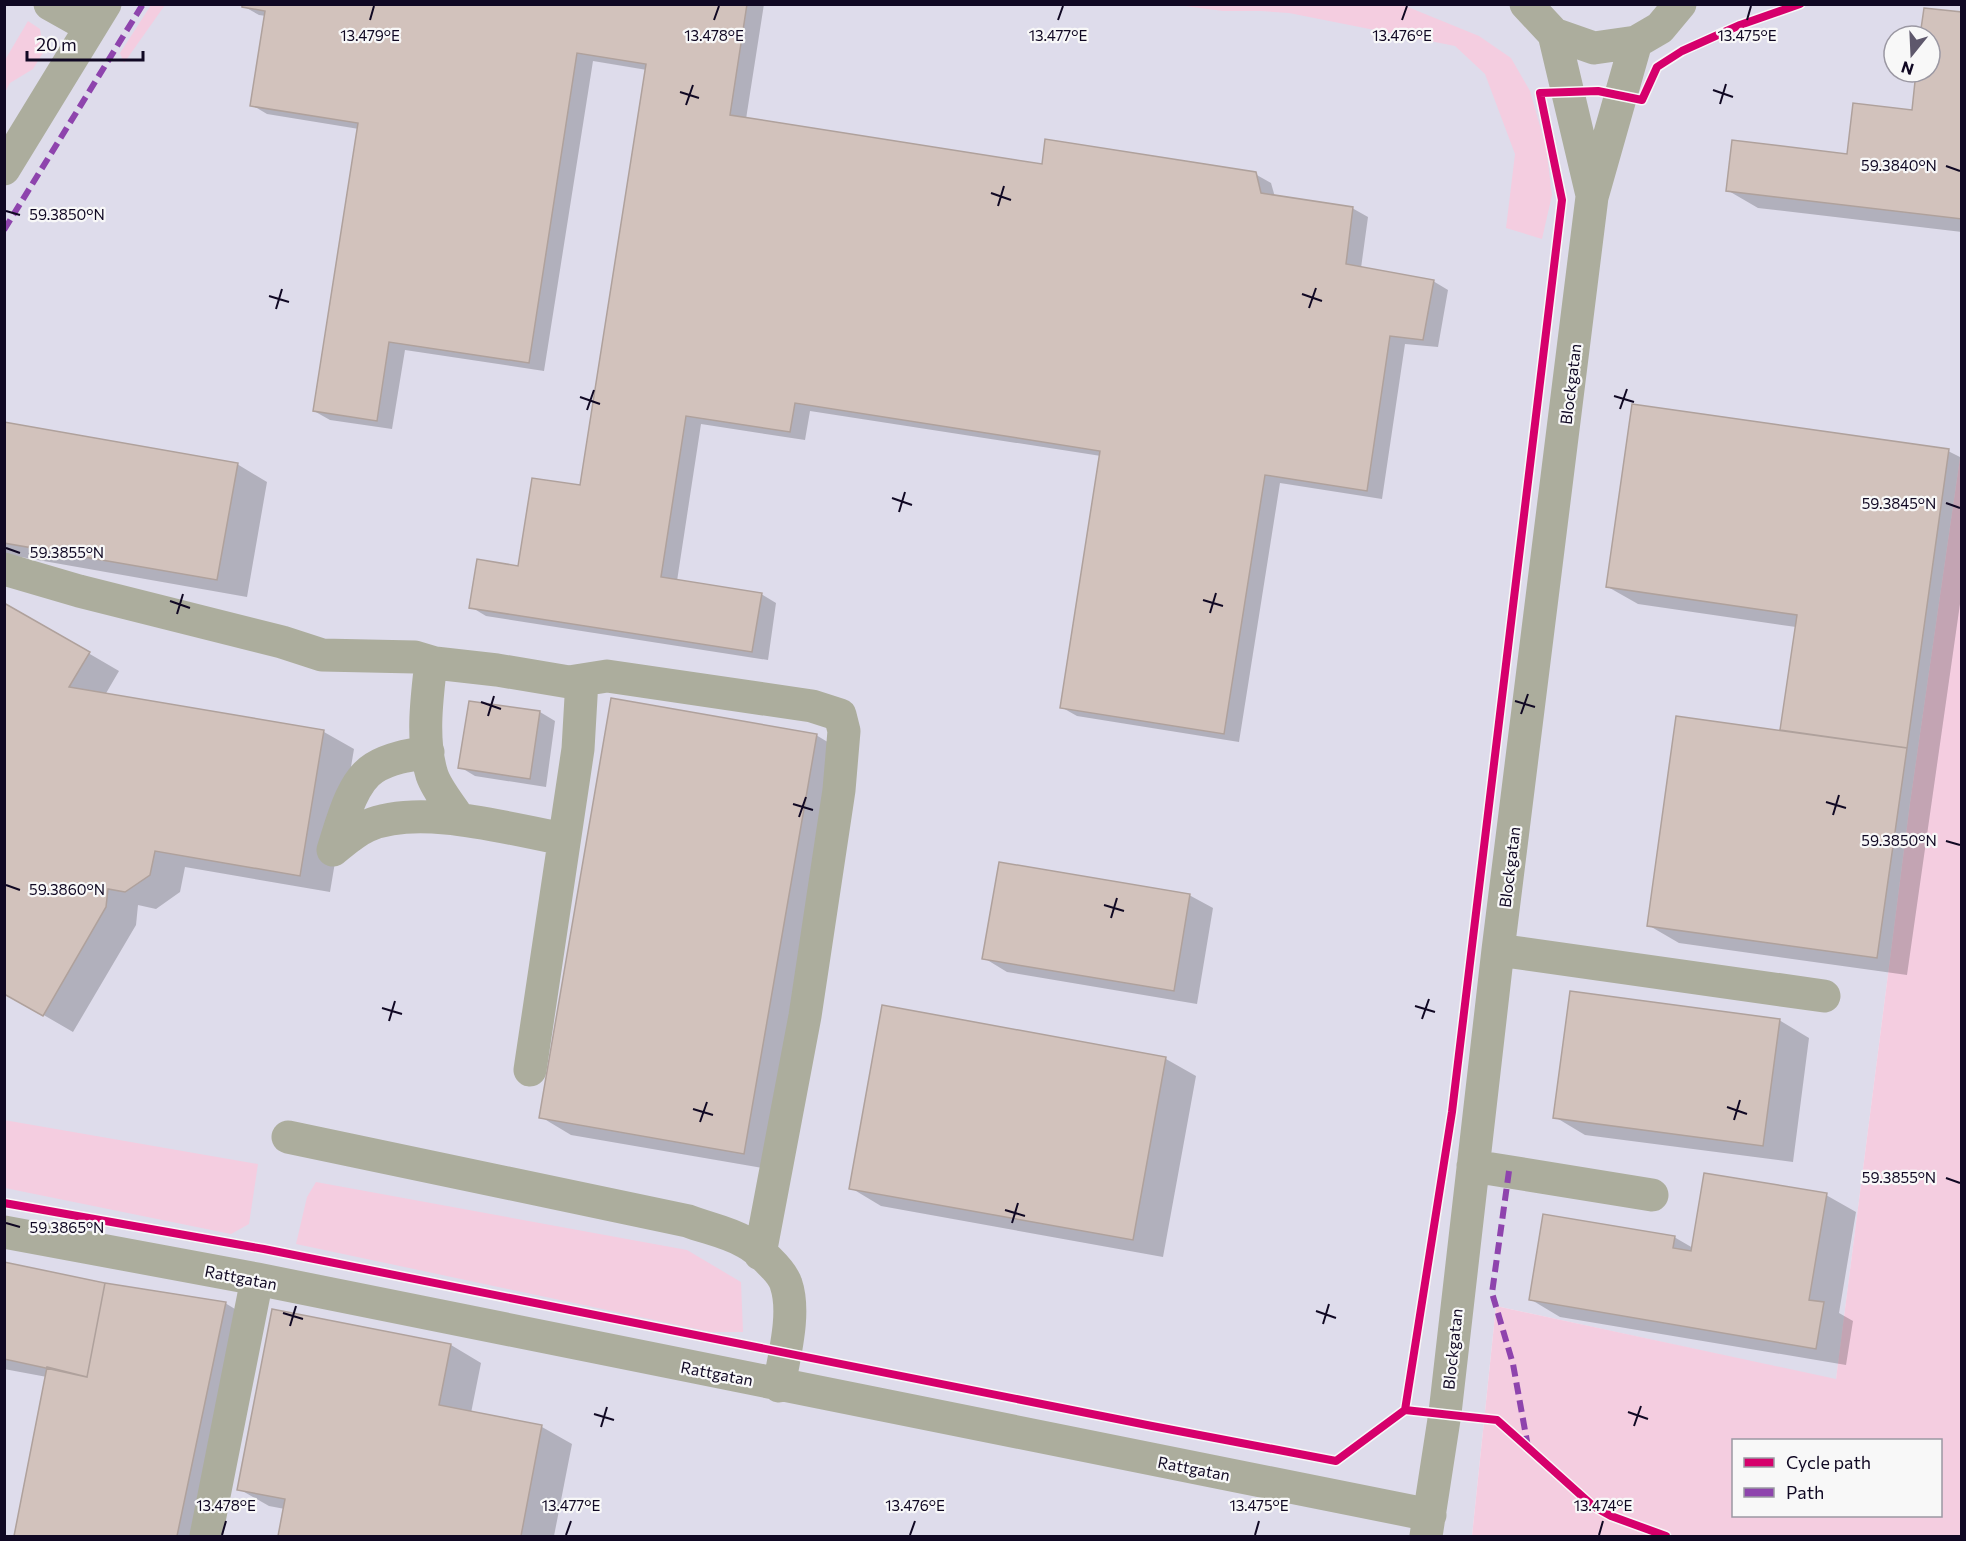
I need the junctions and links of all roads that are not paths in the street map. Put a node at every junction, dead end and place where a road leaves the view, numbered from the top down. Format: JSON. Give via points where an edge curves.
{"nodes":[{"id":1,"x":50,"y":4,"type":"edge"},
{"id":2,"x":1526,"y":4,"type":"edge"},
{"id":3,"x":1683,"y":5,"type":"edge"},
{"id":4,"x":98,"y":16,"type":"edge"},
{"id":5,"x":1554,"y":34,"type":"junction"},
{"id":6,"x":1636,"y":42,"type":"junction"},
{"id":7,"x":4,"y":169,"type":"edge"},
{"id":8,"x":1592,"y":197,"type":"junction"},
{"id":9,"x":4,"y":569,"type":"edge"},
{"id":10,"x":431,"y":662,"type":"junction"},
{"id":11,"x":582,"y":680,"type":"junction"},
{"id":12,"x":428,"y":752,"type":"junction"},
{"id":13,"x":459,"y":819,"type":"junction"},
{"id":14,"x":564,"y":839,"type":"junction"},
{"id":15,"x":1498,"y":951,"type":"junction"},
{"id":16,"x":1824,"y":996,"type":"dead end"},
{"id":17,"x":530,"y":1070,"type":"dead end"},
{"id":18,"x":288,"y":1137,"type":"dead end"},
{"id":19,"x":1473,"y":1166,"type":"junction"},
{"id":20,"x":1652,"y":1195,"type":"dead end"},
{"id":21,"x":4,"y":1232,"type":"edge"},
{"id":22,"x":760,"y":1254,"type":"junction"},
{"id":23,"x":257,"y":1280,"type":"junction"},
{"id":24,"x":779,"y":1386,"type":"junction"},
{"id":25,"x":1428,"y":1526,"type":"edge"},
{"id":26,"x":206,"y":1536,"type":"edge"}],
"edges":[{"from":1,"to":4,"type":"street"},
{"from":2,"to":5,"type":"street"},
{"from":3,"to":6,"type":"street","via":[[1660,28]]},
{"from":4,"to":7,"type":"street"},
{"from":5,"to":6,"type":"street","via":[[1594,48]]},
{"from":5,"to":8,"type":"street","name":"Blockgatan"},
{"from":6,"to":8,"type":"street","name":"Blockgatan"},
{"from":8,"to":15,"type":"street","name":"Blockgatan"},
{"from":9,"to":10,"type":"street","via":[[321,655],[415,657]]},
{"from":10,"to":11,"type":"street","via":[[569,682]]},
{"from":10,"to":12,"type":"street","via":[[426,704]]},
{"from":11,"to":14,"type":"street","via":[[578,749]]},
{"from":11,"to":22,"type":"street","via":[[607,676],[812,706],[840,714],[844,731],[837,801],[805,1016]]},
{"from":12,"to":13,"type":"street","via":[[432,776]]},
{"from":12,"to":13,"type":"street","via":[[399,757],[364,776],[352,796],[333,850],[352,834],[383,821],[405,817]]},
{"from":13,"to":14,"type":"street"},
{"from":14,"to":17,"type":"street"},
{"from":15,"to":16,"type":"street"},
{"from":15,"to":19,"type":"street","name":"Blockgatan"},
{"from":18,"to":22,"type":"street","via":[[688,1221],[745,1242]]},
{"from":19,"to":20,"type":"street"},
{"from":19,"to":25,"type":"street","name":"Blockgatan"},
{"from":21,"to":23,"type":"street","name":"Rattgatan"},
{"from":22,"to":24,"type":"street","via":[[786,1282],[789,1298]]},
{"from":23,"to":24,"type":"street","name":"Rattgatan"},
{"from":23,"to":26,"type":"street"},
{"from":24,"to":25,"type":"street","name":"Rattgatan"}]}
